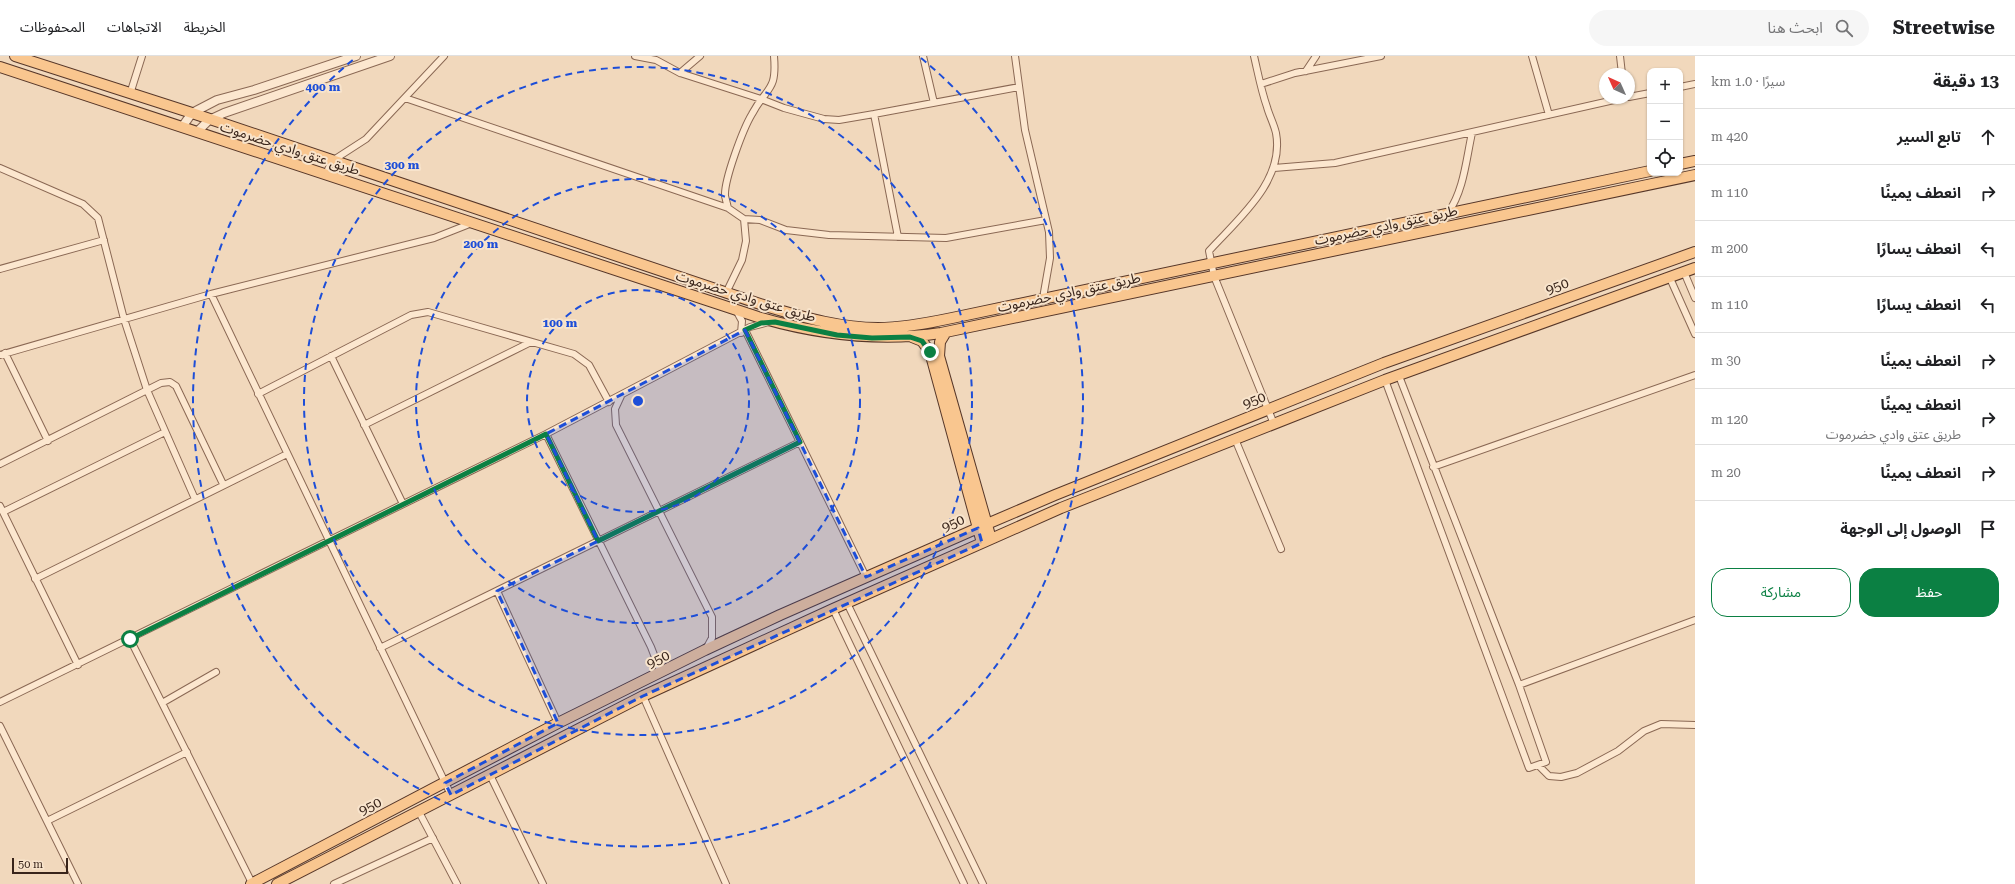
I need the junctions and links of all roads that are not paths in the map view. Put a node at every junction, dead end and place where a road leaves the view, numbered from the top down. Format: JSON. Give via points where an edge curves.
{"nodes":[{"id":1,"x":14,"y":56,"type":"edge"},
{"id":2,"x":142,"y":56,"type":"edge"},
{"id":3,"x":356,"y":56,"type":"edge"},
{"id":4,"x":390,"y":56,"type":"edge"},
{"id":5,"x":444,"y":56,"type":"edge"},
{"id":6,"x":635,"y":56,"type":"edge"},
{"id":7,"x":700,"y":56,"type":"edge"},
{"id":8,"x":774,"y":56,"type":"edge"},
{"id":9,"x":923,"y":56,"type":"edge"},
{"id":10,"x":1015,"y":56,"type":"edge"},
{"id":11,"x":1254,"y":56,"type":"edge"},
{"id":12,"x":1316,"y":56,"type":"edge"},
{"id":13,"x":1381,"y":56,"type":"edge"},
{"id":14,"x":1532,"y":56,"type":"edge"},
{"id":15,"x":1620,"y":56,"type":"edge"},
{"id":16,"x":0,"y":66,"type":"edge"},
{"id":17,"x":1621,"y":68,"type":"edge"},
{"id":18,"x":1306,"y":70,"type":"junction"},
{"id":19,"x":680,"y":73,"type":"junction"},
{"id":20,"x":1261,"y":84,"type":"junction"},
{"id":21,"x":1695,"y":84,"type":"edge"},
{"id":22,"x":1683,"y":86,"type":"edge"},
{"id":23,"x":1019,"y":87,"type":"junction"},
{"id":24,"x":130,"y":94,"type":"junction"},
{"id":25,"x":1647,"y":94,"type":"edge"},
{"id":26,"x":1635,"y":96,"type":"edge"},
{"id":27,"x":405,"y":98,"type":"junction"},
{"id":28,"x":761,"y":99,"type":"junction"},
{"id":29,"x":934,"y":103,"type":"junction"},
{"id":30,"x":1599,"y":104,"type":"edge"},
{"id":31,"x":192,"y":114,"type":"junction"},
{"id":32,"x":874,"y":114,"type":"junction"},
{"id":33,"x":1549,"y":115,"type":"junction"},
{"id":34,"x":209,"y":120,"type":"junction"},
{"id":35,"x":182,"y":127,"type":"junction"},
{"id":36,"x":197,"y":132,"type":"junction"},
{"id":37,"x":1472,"y":133,"type":"junction"},
{"id":38,"x":332,"y":161,"type":"junction"},
{"id":39,"x":1695,"y":161,"type":"edge"},
{"id":40,"x":1683,"y":163,"type":"edge"},
{"id":41,"x":1274,"y":168,"type":"junction"},
{"id":42,"x":2,"y":169,"type":"edge"},
{"id":43,"x":1647,"y":172,"type":"edge"},
{"id":44,"x":326,"y":174,"type":"junction"},
{"id":45,"x":1695,"y":175,"type":"edge"},
{"id":46,"x":0,"y":176,"type":"edge"},
{"id":47,"x":728,"y":208,"type":"junction"},
{"id":48,"x":1447,"y":213,"type":"junction"},
{"id":49,"x":744,"y":219,"type":"junction"},
{"id":50,"x":1046,"y":220,"type":"junction"},
{"id":51,"x":473,"y":223,"type":"junction"},
{"id":52,"x":898,"y":237,"type":"junction"},
{"id":53,"x":104,"y":240,"type":"junction"},
{"id":54,"x":1695,"y":252,"type":"edge"},
{"id":55,"x":1211,"y":263,"type":"junction"},
{"id":56,"x":1695,"y":268,"type":"edge"},
{"id":57,"x":0,"y":270,"type":"edge"},
{"id":58,"x":1684,"y":272,"type":"junction"},
{"id":59,"x":1214,"y":276,"type":"junction"},
{"id":60,"x":1669,"y":276,"type":"junction"},
{"id":61,"x":726,"y":293,"type":"junction"},
{"id":62,"x":211,"y":294,"type":"junction"},
{"id":63,"x":1043,"y":298,"type":"junction"},
{"id":64,"x":1695,"y":298,"type":"edge"},
{"id":65,"x":735,"y":310,"type":"junction"},
{"id":66,"x":124,"y":319,"type":"junction"},
{"id":67,"x":775,"y":322,"type":"junction"},
{"id":68,"x":839,"y":324,"type":"junction"},
{"id":69,"x":743,"y":332,"type":"junction"},
{"id":70,"x":946,"y":332,"type":"junction"},
{"id":71,"x":1695,"y":334,"type":"edge"},
{"id":72,"x":837,"y":335,"type":"junction"},
{"id":73,"x":910,"y":337,"type":"junction"},
{"id":74,"x":531,"y":342,"type":"junction"},
{"id":75,"x":3,"y":354,"type":"edge"},
{"id":76,"x":331,"y":356,"type":"junction"},
{"id":77,"x":1695,"y":375,"type":"edge"},
{"id":78,"x":1399,"y":376,"type":"junction"},
{"id":79,"x":1384,"y":380,"type":"junction"},
{"id":80,"x":147,"y":390,"type":"junction"},
{"id":81,"x":258,"y":394,"type":"junction"},
{"id":82,"x":622,"y":396,"type":"junction"},
{"id":83,"x":609,"y":402,"type":"junction"},
{"id":84,"x":1269,"y":409,"type":"junction"},
{"id":85,"x":1274,"y":424,"type":"junction"},
{"id":86,"x":364,"y":425,"type":"junction"},
{"id":87,"x":166,"y":432,"type":"junction"},
{"id":88,"x":546,"y":434,"type":"junction"},
{"id":89,"x":1235,"y":439,"type":"junction"},
{"id":90,"x":48,"y":441,"type":"junction"},
{"id":91,"x":800,"y":442,"type":"junction"},
{"id":92,"x":287,"y":454,"type":"junction"},
{"id":93,"x":0,"y":464,"type":"edge"},
{"id":94,"x":1433,"y":467,"type":"junction"},
{"id":95,"x":223,"y":484,"type":"junction"},
{"id":96,"x":195,"y":499,"type":"junction"},
{"id":97,"x":403,"y":504,"type":"junction"},
{"id":98,"x":0,"y":506,"type":"edge"},
{"id":99,"x":659,"y":511,"type":"junction"},
{"id":100,"x":3,"y":512,"type":"junction"},
{"id":101,"x":982,"y":526,"type":"junction"},
{"id":102,"x":329,"y":540,"type":"junction"},
{"id":103,"x":598,"y":541,"type":"junction"},
{"id":104,"x":986,"y":541,"type":"junction"},
{"id":105,"x":1281,"y":549,"type":"dead end"},
{"id":106,"x":866,"y":577,"type":"junction"},
{"id":107,"x":36,"y":579,"type":"junction"},
{"id":108,"x":497,"y":591,"type":"junction"},
{"id":109,"x":847,"y":602,"type":"junction"},
{"id":110,"x":833,"y":609,"type":"junction"},
{"id":111,"x":1695,"y":620,"type":"edge"},
{"id":112,"x":130,"y":639,"type":"junction"},
{"id":113,"x":380,"y":648,"type":"junction"},
{"id":114,"x":706,"y":650,"type":"junction"},
{"id":115,"x":78,"y":666,"type":"junction"},
{"id":116,"x":216,"y":672,"type":"dead end"},
{"id":117,"x":660,"y":673,"type":"junction"},
{"id":118,"x":1519,"y":685,"type":"junction"},
{"id":119,"x":643,"y":696,"type":"junction"},
{"id":120,"x":0,"y":702,"type":"edge"},
{"id":121,"x":162,"y":703,"type":"junction"},
{"id":122,"x":558,"y":723,"type":"junction"},
{"id":123,"x":1695,"y":725,"type":"edge"},
{"id":124,"x":0,"y":726,"type":"edge"},
{"id":125,"x":187,"y":752,"type":"junction"},
{"id":126,"x":1538,"y":765,"type":"junction"},
{"id":127,"x":490,"y":775,"type":"junction"},
{"id":128,"x":445,"y":783,"type":"junction"},
{"id":129,"x":451,"y":795,"type":"junction"},
{"id":130,"x":419,"y":812,"type":"junction"},
{"id":131,"x":47,"y":821,"type":"junction"},
{"id":132,"x":433,"y":838,"type":"junction"},
{"id":133,"x":78,"y":884,"type":"edge"},
{"id":134,"x":251,"y":884,"type":"edge"},
{"id":135,"x":277,"y":884,"type":"edge"},
{"id":136,"x":334,"y":884,"type":"edge"},
{"id":137,"x":457,"y":884,"type":"edge"},
{"id":138,"x":543,"y":884,"type":"edge"},
{"id":139,"x":726,"y":884,"type":"edge"},
{"id":140,"x":964,"y":884,"type":"edge"},
{"id":141,"x":982,"y":884,"type":"edge"}],
"edges":[{"from":1,"to":24,"type":"main road","name":"طريق عتق وادي حضرموت"},
{"from":2,"to":24,"type":"street"},
{"from":3,"to":31,"type":"street","via":[[217,100]]},
{"from":4,"to":34,"type":"street"},
{"from":5,"to":27,"type":"street"},
{"from":6,"to":19,"type":"street","via":[[656,60]]},
{"from":7,"to":19,"type":"street"},
{"from":8,"to":28,"type":"street","via":[[772,87]]},
{"from":9,"to":29,"type":"street"},
{"from":10,"to":23,"type":"street"},
{"from":11,"to":20,"type":"street"},
{"from":12,"to":18,"type":"street"},
{"from":13,"to":18,"type":"street"},
{"from":14,"to":33,"type":"street"},
{"from":15,"to":17,"type":"street"},
{"from":16,"to":35,"type":"main road","name":"طريق عتق وادي حضرموت"},
{"from":18,"to":20,"type":"street"},
{"from":19,"to":28,"type":"street"},
{"from":20,"to":41,"type":"street","via":[[1276,133],[1277,154]]},
{"from":21,"to":22,"type":"street"},
{"from":23,"to":29,"type":"street"},
{"from":23,"to":50,"type":"street","via":[[1025,130]]},
{"from":24,"to":31,"type":"main road","name":"طريق عتق وادي حضرموت"},
{"from":25,"to":26,"type":"street"},
{"from":27,"to":38,"type":"street","via":[[366,139]]},
{"from":27,"to":47,"type":"street"},
{"from":28,"to":32,"type":"street","via":[[824,119],[839,120]]},
{"from":28,"to":47,"type":"street","via":[[751,114],[733,161],[725,195]]},
{"from":29,"to":32,"type":"street"},
{"from":30,"to":33,"type":"street"},
{"from":31,"to":34,"type":"main road","name":"طريق عتق وادي حضرموت"},
{"from":31,"to":35,"type":"street"},
{"from":32,"to":52,"type":"street"},
{"from":33,"to":37,"type":"street"},
{"from":34,"to":36,"type":"street"},
{"from":34,"to":38,"type":"main road","name":"طريق عتق وادي حضرموت"},
{"from":35,"to":36,"type":"main road","name":"طريق عتق وادي حضرموت"},
{"from":36,"to":44,"type":"main road","name":"طريق عتق وادي حضرموت"},
{"from":37,"to":41,"type":"street","via":[[1335,163]]},
{"from":37,"to":48,"type":"street","via":[[1461,186],[1456,200]]},
{"from":38,"to":44,"type":"street"},
{"from":38,"to":61,"type":"main road","name":"طريق عتق وادي حضرموت"},
{"from":39,"to":40,"type":"main road"},
{"from":41,"to":55,"type":"street","via":[[1247,211],[1209,251]]},
{"from":42,"to":46,"type":"street"},
{"from":42,"to":53,"type":"street","via":[[87,207],[98,218]]},
{"from":43,"to":48,"type":"main road","name":"طريق عتق وادي حضرموت"},
{"from":44,"to":51,"type":"main road","name":"طريق عتق وادي حضرموت"},
{"from":45,"to":59,"type":"main road","name":"طريق عتق وادي حضرموت"},
{"from":47,"to":49,"type":"street"},
{"from":48,"to":55,"type":"main road","name":"طريق عتق وادي حضرموت"},
{"from":49,"to":52,"type":"street","via":[[760,220],[786,230],[829,235]]},
{"from":49,"to":61,"type":"street","via":[[746,241],[742,260]]},
{"from":50,"to":52,"type":"street","via":[[946,238]]},
{"from":50,"to":63,"type":"street","via":[[1050,258]]},
{"from":51,"to":62,"type":"street","via":[[434,238]]},
{"from":51,"to":65,"type":"main road","name":"طريق عتق وادي حضرموت"},
{"from":53,"to":57,"type":"street"},
{"from":53,"to":66,"type":"street"},
{"from":54,"to":84,"type":"main road","name":"950","number":"950","via":[[1384,363]]},
{"from":55,"to":59,"type":"street"},
{"from":55,"to":63,"type":"main road","name":"طريق عتق وادي حضرموت"},
{"from":56,"to":58,"type":"main road","number":"950"},
{"from":58,"to":60,"type":"main road","number":"950"},
{"from":58,"to":64,"type":"street"},
{"from":59,"to":70,"type":"main road","name":"طريق عتق وادي حضرموت"},
{"from":59,"to":84,"type":"street"},
{"from":60,"to":71,"type":"street"},
{"from":60,"to":78,"type":"main road","number":"950"},
{"from":61,"to":68,"type":"main road","name":"طريق عتق وادي حضرموت","via":[[790,314]]},
{"from":62,"to":66,"type":"street"},
{"from":62,"to":81,"type":"street"},
{"from":63,"to":68,"type":"main road","name":"طريق عتق وادي حضرموت","via":[[915,324],[878,328]]},
{"from":65,"to":67,"type":"main road","name":"طريق عتق وادي حضرموت"},
{"from":65,"to":69,"type":"street","via":[[742,321]]},
{"from":66,"to":75,"type":"street"},
{"from":66,"to":80,"type":"street"},
{"from":67,"to":69,"type":"street","via":[[761,323]]},
{"from":67,"to":72,"type":"main road","name":"طريق عتق وادي حضرموت"},
{"from":68,"to":72,"type":"main road"},
{"from":69,"to":82,"type":"street"},
{"from":69,"to":91,"type":"street"},
{"from":70,"to":73,"type":"main road","name":"طريق عتق وادي حضرموت"},
{"from":70,"to":101,"type":"main road","via":[[940,342],[939,356]]},
{"from":72,"to":73,"type":"main road","name":"طريق عتق وادي حضرموت","via":[[872,338]]},
{"from":73,"to":101,"type":"main road","via":[[922,341],[930,352]]},
{"from":74,"to":76,"type":"street","via":[[434,313],[421,312]]},
{"from":74,"to":83,"type":"street","via":[[574,354],[584,361]]},
{"from":74,"to":86,"type":"street"},
{"from":75,"to":90,"type":"street"},
{"from":76,"to":81,"type":"street"},
{"from":76,"to":86,"type":"street"},
{"from":77,"to":94,"type":"street"},
{"from":78,"to":79,"type":"main road","number":"950"},
{"from":78,"to":94,"type":"street"},
{"from":79,"to":85,"type":"main road","number":"950"},
{"from":79,"to":126,"type":"street","via":[[1529,768]]},
{"from":80,"to":87,"type":"street"},
{"from":80,"to":90,"type":"street"},
{"from":80,"to":95,"type":"street","via":[[164,382],[176,386]]},
{"from":81,"to":92,"type":"street"},
{"from":82,"to":83,"type":"street"},
{"from":82,"to":99,"type":"street","via":[[615,409],[616,425]]},
{"from":83,"to":88,"type":"street"},
{"from":84,"to":85,"type":"street"},
{"from":84,"to":101,"type":"main road","name":"950","number":"950","via":[[1055,494]]},
{"from":85,"to":89,"type":"main road","number":"950"},
{"from":86,"to":97,"type":"street"},
{"from":87,"to":96,"type":"street"},
{"from":87,"to":100,"type":"street"},
{"from":88,"to":97,"type":"street"},
{"from":88,"to":103,"type":"street"},
{"from":89,"to":104,"type":"main road","number":"950","via":[[1061,508]]},
{"from":89,"to":105,"type":"street"},
{"from":90,"to":93,"type":"street"},
{"from":91,"to":99,"type":"street"},
{"from":91,"to":106,"type":"street"},
{"from":92,"to":95,"type":"street"},
{"from":92,"to":102,"type":"street"},
{"from":94,"to":118,"type":"street"},
{"from":95,"to":96,"type":"street"},
{"from":96,"to":107,"type":"street"},
{"from":97,"to":102,"type":"street"},
{"from":98,"to":100,"type":"street"},
{"from":99,"to":103,"type":"street"},
{"from":99,"to":114,"type":"street","via":[[712,617],[712,638]]},
{"from":100,"to":107,"type":"street"},
{"from":101,"to":104,"type":"main road"},
{"from":101,"to":106,"type":"main road","name":"950","number":"950"},
{"from":102,"to":112,"type":"street"},
{"from":102,"to":113,"type":"street"},
{"from":103,"to":108,"type":"street"},
{"from":103,"to":117,"type":"street","via":[[651,647]]},
{"from":104,"to":109,"type":"main road","number":"950"},
{"from":106,"to":114,"type":"main road","name":"950","number":"950"},
{"from":107,"to":115,"type":"street"},
{"from":108,"to":113,"type":"street"},
{"from":108,"to":122,"type":"street"},
{"from":109,"to":110,"type":"main road","number":"950"},
{"from":109,"to":141,"type":"street"},
{"from":110,"to":119,"type":"main road","number":"950"},
{"from":110,"to":140,"type":"street"},
{"from":111,"to":118,"type":"street"},
{"from":112,"to":115,"type":"street"},
{"from":112,"to":121,"type":"street"},
{"from":113,"to":128,"type":"street"},
{"from":114,"to":117,"type":"main road","name":"950","number":"950"},
{"from":115,"to":120,"type":"street"},
{"from":116,"to":121,"type":"street"},
{"from":117,"to":122,"type":"main road","name":"950","number":"950"},
{"from":118,"to":126,"type":"street","via":[[1546,762]]},
{"from":119,"to":127,"type":"main road","number":"950"},
{"from":119,"to":139,"type":"street"},
{"from":121,"to":125,"type":"street"},
{"from":122,"to":128,"type":"main road","name":"950","number":"950"},
{"from":123,"to":126,"type":"street","via":[[1662,724],[1644,731],[1618,751],[1577,772],[1561,777],[1549,776]]},
{"from":124,"to":131,"type":"street"},
{"from":125,"to":131,"type":"street"},
{"from":125,"to":134,"type":"street"},
{"from":127,"to":129,"type":"main road","number":"950"},
{"from":127,"to":138,"type":"street"},
{"from":128,"to":129,"type":"street"},
{"from":128,"to":134,"type":"main road","name":"950","number":"950"},
{"from":129,"to":130,"type":"main road","number":"950"},
{"from":130,"to":132,"type":"street"},
{"from":130,"to":135,"type":"main road","number":"950"},
{"from":131,"to":133,"type":"street"},
{"from":132,"to":136,"type":"street"},
{"from":132,"to":137,"type":"street"}]}
